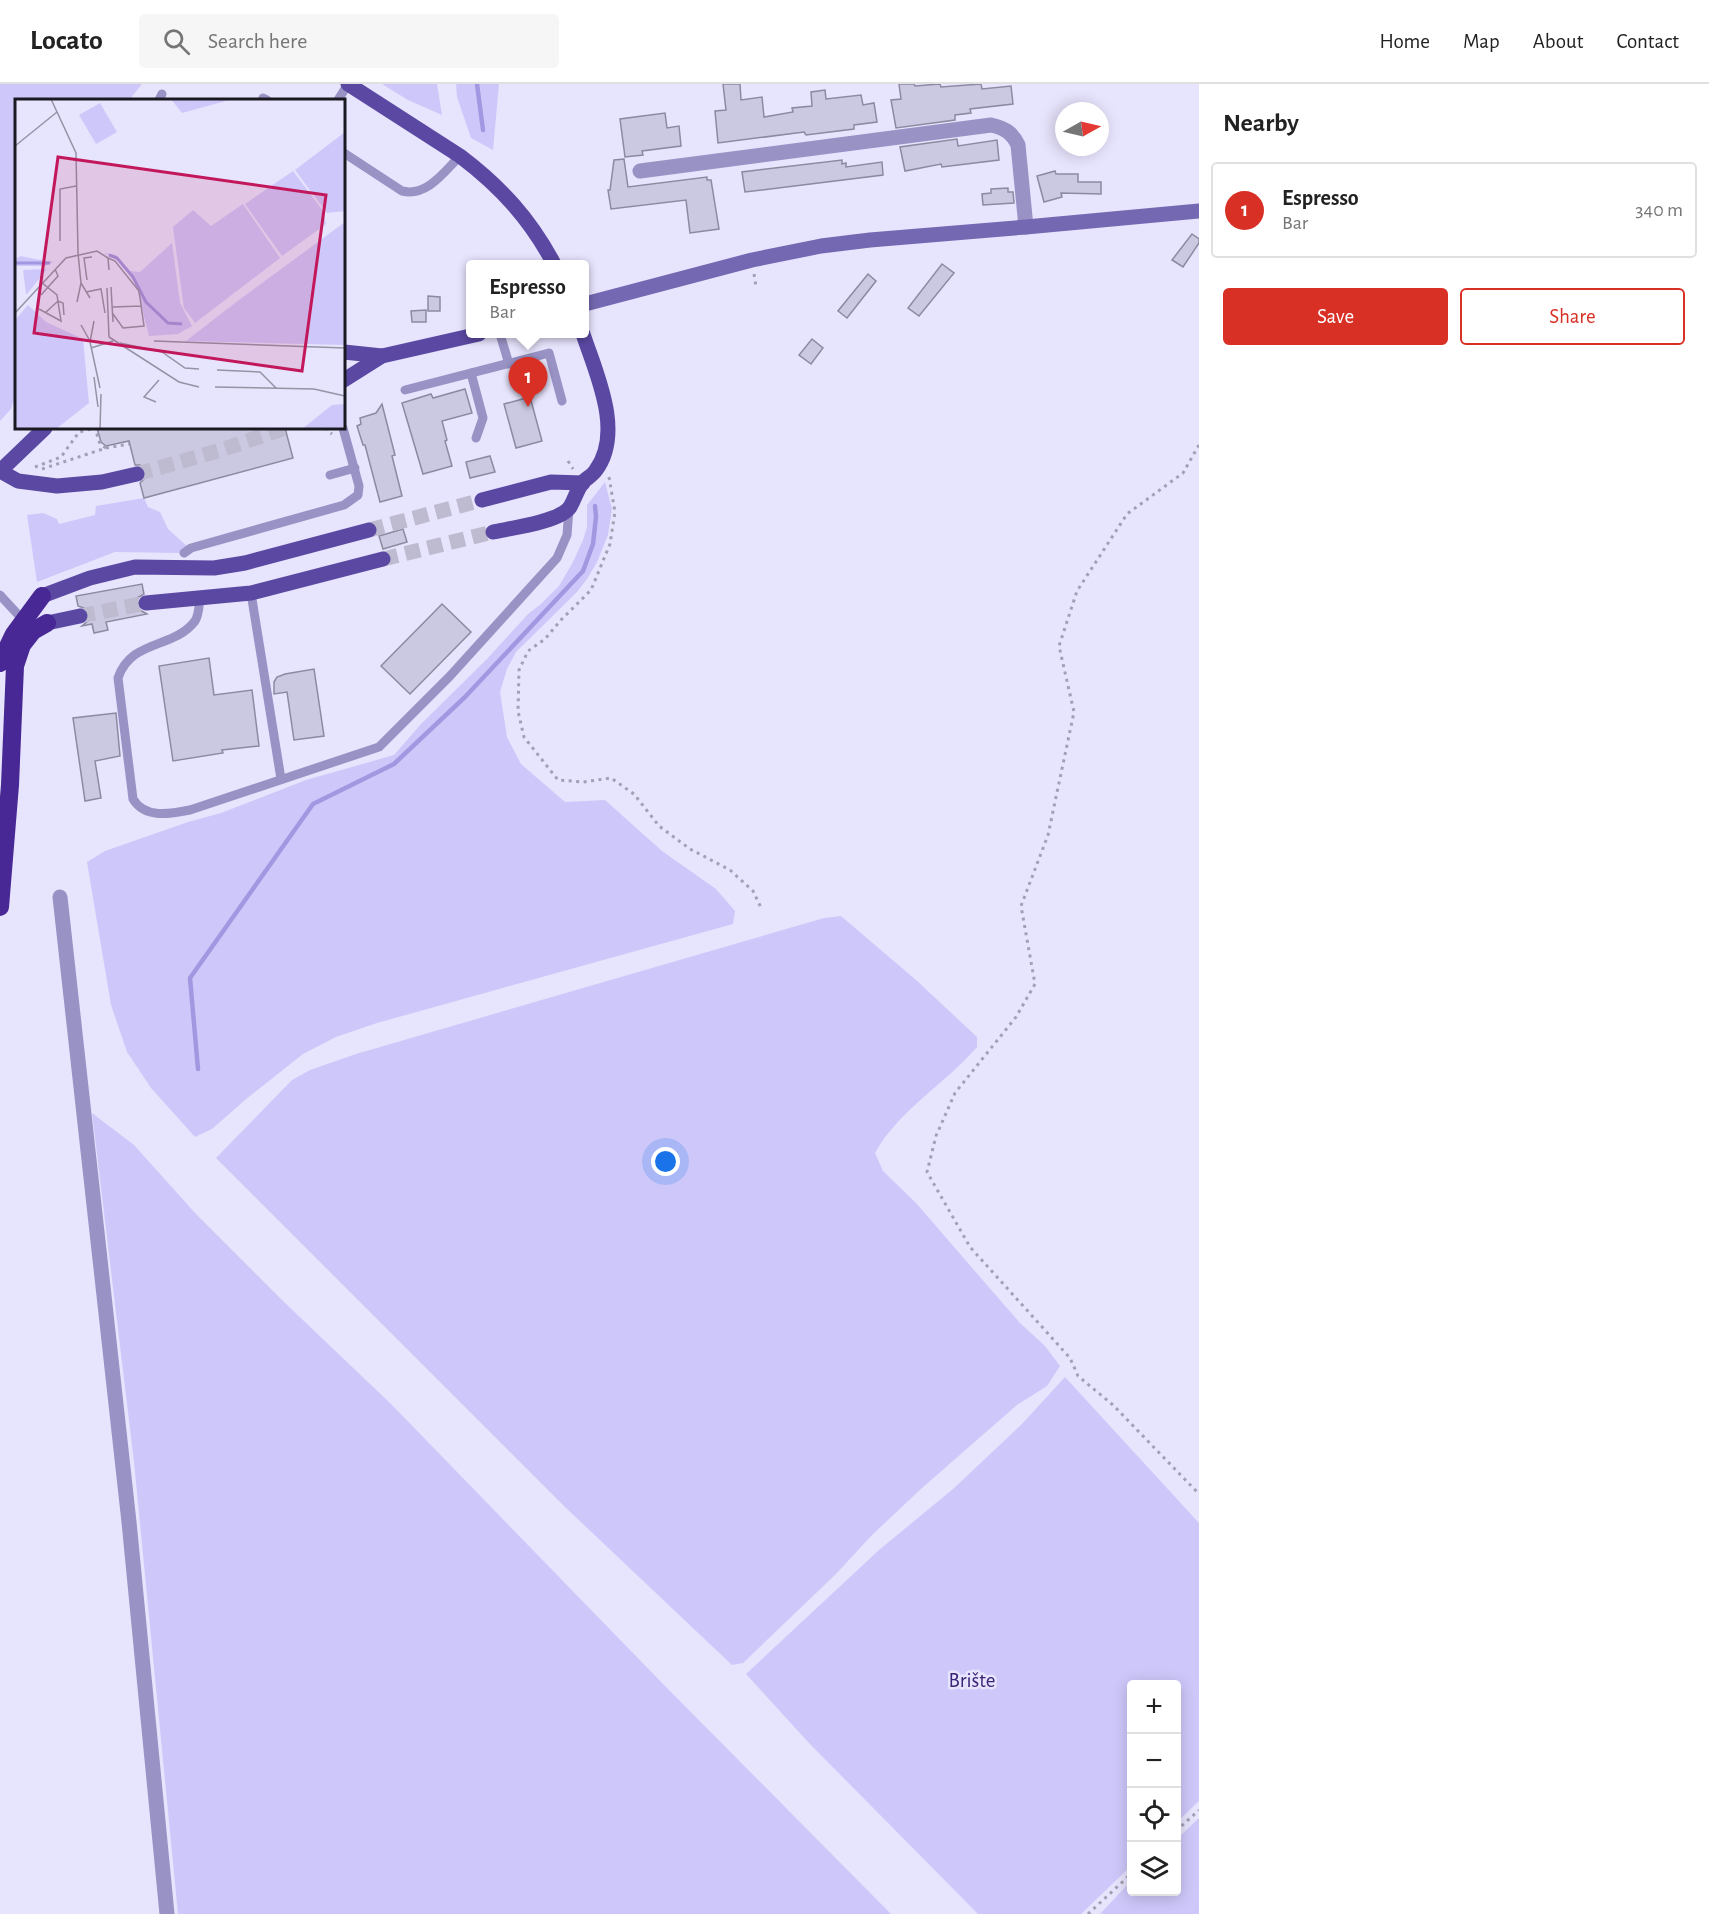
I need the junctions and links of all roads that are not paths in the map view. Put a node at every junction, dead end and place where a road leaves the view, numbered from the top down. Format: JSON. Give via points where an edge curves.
{"nodes":[{"id":1,"x":348,"y":84,"type":"edge"},
{"id":2,"x":339,"y":99,"type":"edge"},
{"id":3,"x":345,"y":154,"type":"edge"},
{"id":4,"x":460,"y":156,"type":"junction"},
{"id":5,"x":640,"y":171,"type":"dead end"},
{"id":6,"x":1199,"y":211,"type":"edge"},
{"id":7,"x":1026,"y":228,"type":"junction"},
{"id":8,"x":552,"y":260,"type":"edge"},
{"id":9,"x":589,"y":303,"type":"edge"},
{"id":10,"x":466,"y":336,"type":"edge"},
{"id":11,"x":501,"y":338,"type":"edge"},
{"id":12,"x":585,"y":338,"type":"edge"},
{"id":13,"x":345,"y":352,"type":"edge"},
{"id":14,"x":382,"y":356,"type":"junction"},
{"id":15,"x":509,"y":364,"type":"junction"},
{"id":16,"x":471,"y":373,"type":"junction"},
{"id":17,"x":345,"y":379,"type":"edge"},
{"id":18,"x":405,"y":390,"type":"dead end"},
{"id":19,"x":562,"y":401,"type":"dead end"},
{"id":20,"x":44,"y":429,"type":"edge"},
{"id":21,"x":343,"y":429,"type":"edge"},
{"id":22,"x":476,"y":438,"type":"dead end"},
{"id":23,"x":355,"y":468,"type":"junction"},
{"id":24,"x":0,"y":471,"type":"edge"},
{"id":25,"x":137,"y":474,"type":"tunnel mouth"},
{"id":26,"x":330,"y":475,"type":"dead end"},
{"id":27,"x":583,"y":483,"type":"junction"},
{"id":28,"x":482,"y":500,"type":"tunnel mouth"},
{"id":29,"x":569,"y":509,"type":"junction"},
{"id":30,"x":369,"y":530,"type":"tunnel mouth"},
{"id":31,"x":493,"y":532,"type":"tunnel mouth"},
{"id":32,"x":184,"y":553,"type":"dead end"},
{"id":33,"x":383,"y":559,"type":"tunnel mouth"},
{"id":34,"x":251,"y":593,"type":"junction"},
{"id":35,"x":0,"y":595,"type":"edge"},
{"id":36,"x":42,"y":596,"type":"joint"},
{"id":37,"x":200,"y":598,"type":"junction"},
{"id":38,"x":146,"y":603,"type":"tunnel mouth"},
{"id":39,"x":80,"y":616,"type":"tunnel mouth"},
{"id":40,"x":24,"y":621,"type":"junction"},
{"id":41,"x":46,"y":623,"type":"joint"},
{"id":42,"x":0,"y":663,"type":"edge"},
{"id":43,"x":281,"y":779,"type":"junction"},
{"id":44,"x":60,"y":897,"type":"dead end"},
{"id":45,"x":0,"y":908,"type":"edge"},
{"id":46,"x":167,"y":1914,"type":"edge"}],
"edges":[{"from":1,"to":2,"type":"lane"},
{"from":1,"to":4,"type":"main road"},
{"from":3,"to":4,"type":"lane","via":[[402,191],[412,193],[427,188]]},
{"from":4,"to":8,"type":"main road","via":[[506,196],[536,231]]},
{"from":5,"to":7,"type":"street","via":[[991,125],[1005,129],[1018,145]]},
{"from":6,"to":7,"type":"street"},
{"from":7,"to":9,"type":"street","via":[[821,246]]},
{"from":10,"to":14,"type":"main road"},
{"from":11,"to":15,"type":"lane"},
{"from":12,"to":27,"type":"main road","via":[[609,430],[604,455]]},
{"from":13,"to":14,"type":"main road"},
{"from":14,"to":17,"type":"main road"},
{"from":15,"to":16,"type":"lane"},
{"from":15,"to":19,"type":"lane","via":[[549,353]]},
{"from":16,"to":18,"type":"lane"},
{"from":16,"to":22,"type":"lane","via":[[483,418]]},
{"from":20,"to":24,"type":"main road"},
{"from":21,"to":23,"type":"lane"},
{"from":23,"to":26,"type":"lane"},
{"from":23,"to":32,"type":"lane","via":[[357,495],[344,505]]},
{"from":24,"to":25,"type":"main road","via":[[18,481],[57,486]]},
{"from":27,"to":28,"type":"main road","via":[[551,482]]},
{"from":27,"to":29,"type":"main road"},
{"from":29,"to":31,"type":"main road","via":[[547,520]]},
{"from":29,"to":43,"type":"lane","via":[[567,535],[557,558],[388,740],[372,751]]},
{"from":30,"to":36,"type":"main road","via":[[214,568],[135,567]]},
{"from":33,"to":34,"type":"main road"},
{"from":34,"to":37,"type":"main road"},
{"from":34,"to":43,"type":"lane"},
{"from":35,"to":40,"type":"lane"},
{"from":36,"to":40,"type":"highway"},
{"from":37,"to":38,"type":"main road"},
{"from":37,"to":43,"type":"lane","via":[[196,619],[186,630],[132,656],[121,669],[118,688],[133,800],[150,813],[173,813]]},
{"from":39,"to":41,"type":"main road"},
{"from":40,"to":42,"type":"highway"},
{"from":41,"to":45,"type":"highway","via":[[27,638],[15,666]]},
{"from":44,"to":46,"type":"street"}]}
